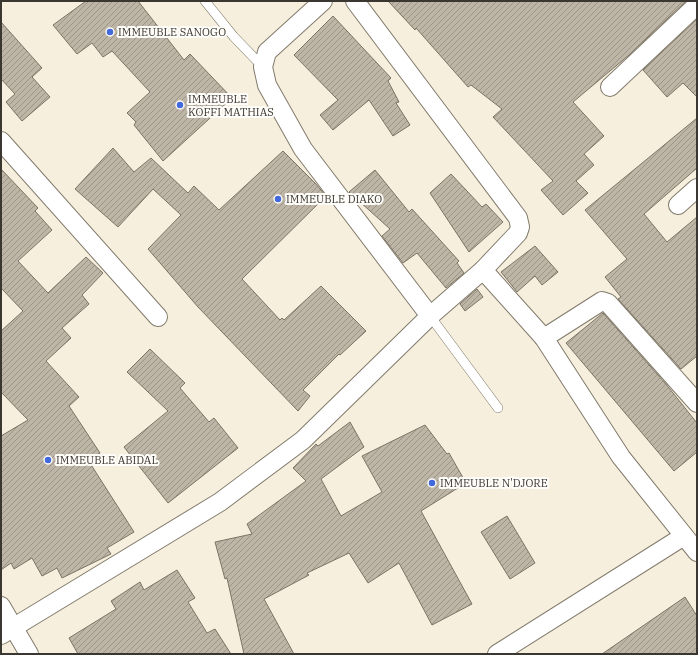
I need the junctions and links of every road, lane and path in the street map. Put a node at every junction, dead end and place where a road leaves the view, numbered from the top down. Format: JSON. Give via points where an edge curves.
{"nodes":[{"id":1,"x":205,"y":1,"type":"edge"},
{"id":2,"x":323,"y":1,"type":"edge"},
{"id":3,"x":355,"y":1,"type":"edge"},
{"id":4,"x":697,"y":5,"type":"edge"},
{"id":5,"x":263,"y":67,"type":"junction"},
{"id":6,"x":610,"y":87,"type":"dead end"},
{"id":7,"x":1,"y":141,"type":"edge"},
{"id":8,"x":697,"y":188,"type":"edge"},
{"id":9,"x":678,"y":205,"type":"dead end"},
{"id":10,"x":483,"y":270,"type":"junction"},
{"id":11,"x":430,"y":316,"type":"junction"},
{"id":12,"x":158,"y":317,"type":"dead end"},
{"id":13,"x":544,"y":338,"type":"junction"},
{"id":14,"x":697,"y":403,"type":"edge"},
{"id":15,"x":498,"y":408,"type":"dead end"},
{"id":16,"x":684,"y":536,"type":"junction"},
{"id":17,"x":697,"y":552,"type":"edge"},
{"id":18,"x":1,"y":606,"type":"edge"},
{"id":19,"x":7,"y":631,"type":"edge"},
{"id":20,"x":29,"y":654,"type":"edge"},
{"id":21,"x":496,"y":654,"type":"edge"}],
"edges":[{"from":1,"to":5,"type":"lane"},
{"from":2,"to":5,"type":"street","via":[[267,52]]},
{"from":3,"to":10,"type":"street","via":[[518,218],[518,233]]},
{"from":4,"to":6,"type":"street"},
{"from":5,"to":11,"type":"street","via":[[267,85],[303,149]]},
{"from":7,"to":12,"type":"street"},
{"from":8,"to":9,"type":"street"},
{"from":10,"to":11,"type":"street"},
{"from":10,"to":13,"type":"street"},
{"from":11,"to":15,"type":"lane"},
{"from":11,"to":19,"type":"street","via":[[302,440],[226,497]]},
{"from":13,"to":14,"type":"street","via":[[602,301],[608,303]]},
{"from":13,"to":16,"type":"street","via":[[621,457]]},
{"from":16,"to":17,"type":"street"},
{"from":16,"to":21,"type":"street"},
{"from":18,"to":19,"type":"street"},
{"from":19,"to":20,"type":"street"}]}
